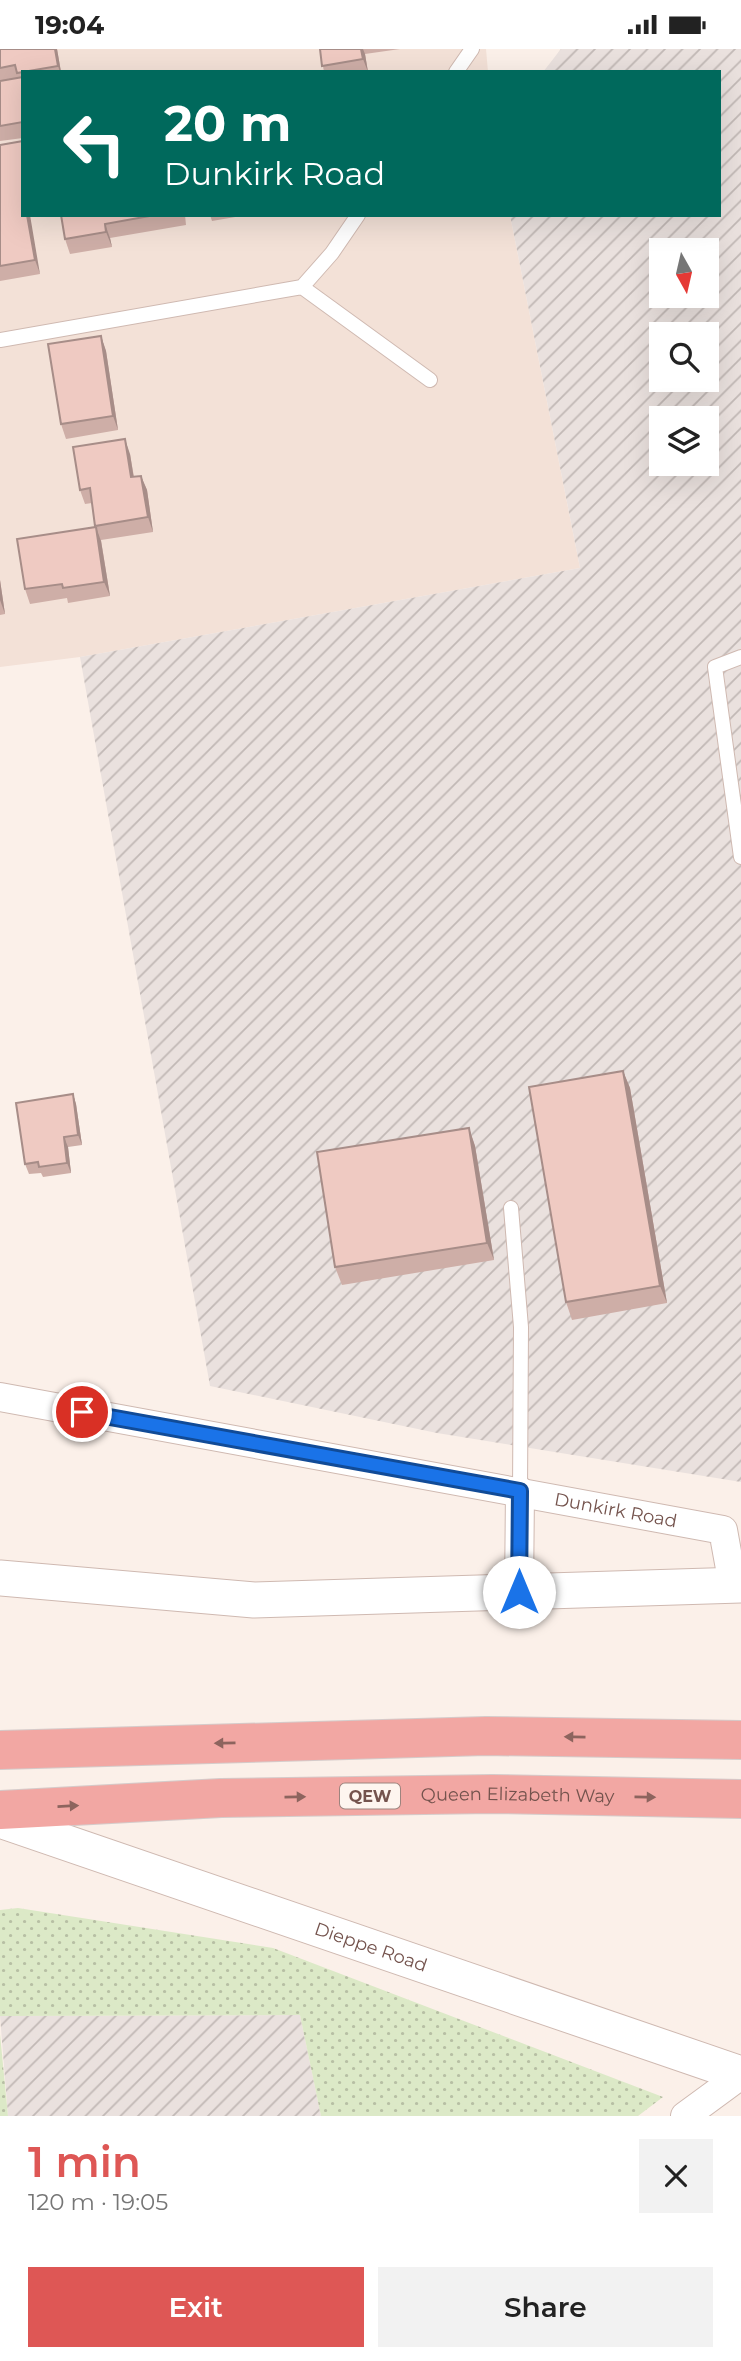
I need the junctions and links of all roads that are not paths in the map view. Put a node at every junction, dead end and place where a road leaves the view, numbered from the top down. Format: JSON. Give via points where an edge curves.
{"nodes":[{"id":1,"x":472,"y":49,"type":"edge"},
{"id":2,"x":457,"y":70,"type":"edge"},
{"id":3,"x":357,"y":217,"type":"edge"},
{"id":4,"x":302,"y":287,"type":"junction"},
{"id":5,"x":0,"y":340,"type":"edge"},
{"id":6,"x":430,"y":380,"type":"dead end"},
{"id":7,"x":741,"y":657,"type":"edge"},
{"id":8,"x":741,"y":857,"type":"edge"},
{"id":9,"x":511,"y":1208,"type":"dead end"},
{"id":10,"x":0,"y":1397,"type":"edge"},
{"id":11,"x":520,"y":1491,"type":"junction"},
{"id":12,"x":0,"y":1578,"type":"edge"},
{"id":13,"x":737,"y":1585,"type":"edge"},
{"id":14,"x":519,"y":1592,"type":"junction"},
{"id":15,"x":741,"y":1740,"type":"edge"},
{"id":16,"x":0,"y":1749,"type":"edge"},
{"id":17,"x":741,"y":1799,"type":"edge"},
{"id":18,"x":0,"y":1810,"type":"edge"},
{"id":19,"x":0,"y":1820,"type":"edge"},
{"id":20,"x":741,"y":2074,"type":"edge"},
{"id":21,"x":685,"y":2116,"type":"edge"}],
"edges":[{"from":1,"to":2,"type":"lane"},
{"from":3,"to":4,"type":"lane"},
{"from":4,"to":5,"type":"lane"},
{"from":4,"to":6,"type":"lane"},
{"from":7,"to":8,"type":"lane","via":[[715,667]]},
{"from":9,"to":11,"type":"lane","via":[[522,1338]]},
{"from":10,"to":11,"type":"street","name":"Dunkirk Road"},
{"from":11,"to":13,"type":"street","name":"Dunkirk Road","via":[[723,1530]]},
{"from":11,"to":14,"type":"street"},
{"from":12,"to":14,"type":"street","name":"Dunkirk Road","via":[[254,1600]]},
{"from":13,"to":14,"type":"street","name":"Dunkirk Road"},
{"from":15,"to":16,"type":"highway","one_way":true,"via":[[486,1736]]},
{"from":18,"to":17,"type":"highway","name":"Queen Elizabeth Way","number":"QEW","one_way":true,"via":[[221,1798]]},
{"from":19,"to":20,"type":"street","name":"Dieppe Road"},
{"from":20,"to":21,"type":"street"}]}
